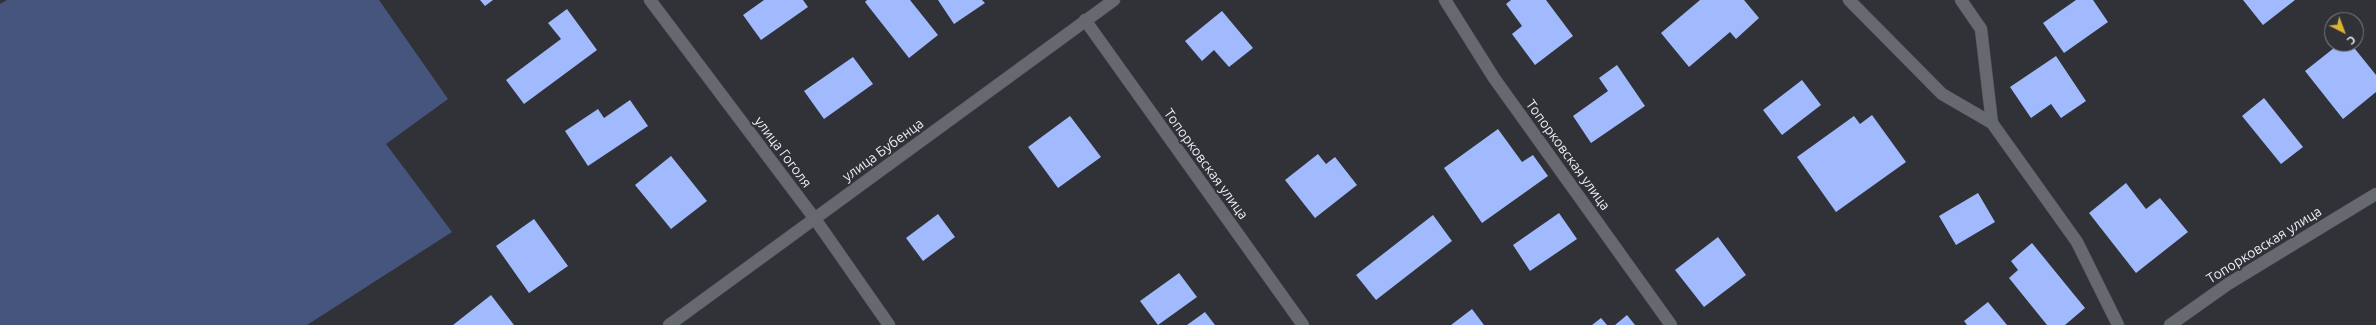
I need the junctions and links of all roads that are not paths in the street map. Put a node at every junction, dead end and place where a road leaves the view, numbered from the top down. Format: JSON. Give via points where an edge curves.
{"nodes":[{"id":1,"x":650,"y":0,"type":"edge"},
{"id":2,"x":1114,"y":0,"type":"edge"},
{"id":3,"x":1445,"y":0,"type":"edge"},
{"id":4,"x":1849,"y":0,"type":"edge"},
{"id":5,"x":1961,"y":0,"type":"edge"},
{"id":6,"x":1085,"y":20,"type":"junction"},
{"id":7,"x":1992,"y":123,"type":"junction"},
{"id":8,"x":2376,"y":194,"type":"edge"},
{"id":9,"x":815,"y":219,"type":"junction"},
{"id":10,"x":669,"y":325,"type":"edge"},
{"id":11,"x":889,"y":325,"type":"edge"},
{"id":12,"x":1303,"y":325,"type":"edge"},
{"id":13,"x":1671,"y":325,"type":"edge"},
{"id":14,"x":2118,"y":325,"type":"edge"},
{"id":15,"x":2170,"y":325,"type":"edge"}],
"edges":[{"from":1,"to":9,"type":"street","name":"улица Гоголя"},
{"from":2,"to":6,"type":"street","name":"улица Бубенца"},
{"from":3,"to":13,"type":"street","name":"Топорковская улица","via":[[1494,78]]},
{"from":4,"to":7,"type":"street","via":[[1942,94]]},
{"from":5,"to":7,"type":"street","via":[[1981,29]]},
{"from":6,"to":9,"type":"street","name":"улица Бубенца"},
{"from":6,"to":12,"type":"street","name":"Топорковская улица"},
{"from":7,"to":14,"type":"street","via":[[2077,242]]},
{"from":8,"to":15,"type":"street","name":"Топорковская улица","via":[[2228,284]]},
{"from":9,"to":10,"type":"street","name":"улица Бубенца"},
{"from":9,"to":11,"type":"street","name":"улица Гоголя"}]}
